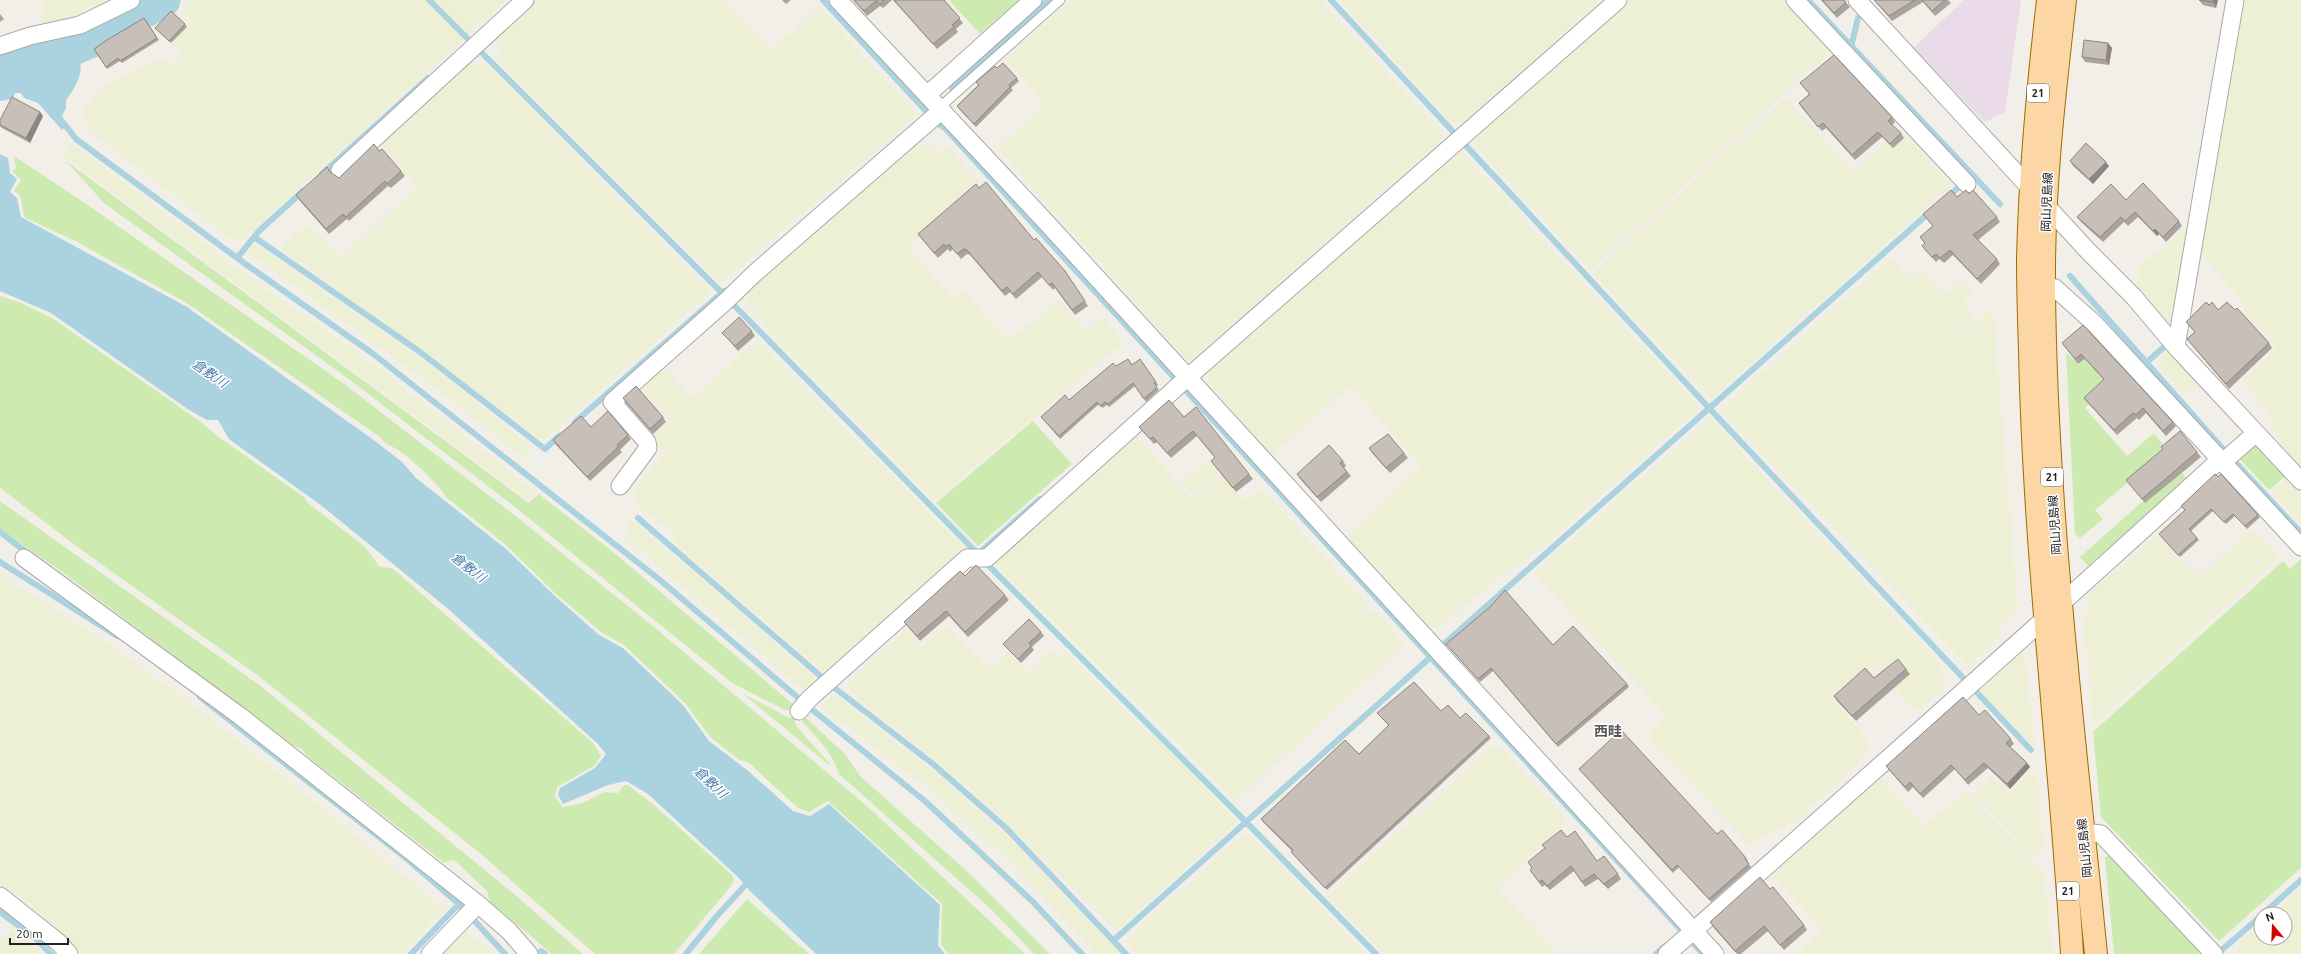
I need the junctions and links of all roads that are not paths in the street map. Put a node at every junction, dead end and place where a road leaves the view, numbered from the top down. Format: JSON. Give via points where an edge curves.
{"nodes":[{"id":1,"x":131,"y":0,"type":"edge"},
{"id":2,"x":525,"y":0,"type":"edge"},
{"id":3,"x":838,"y":0,"type":"edge"},
{"id":4,"x":1033,"y":0,"type":"edge"},
{"id":5,"x":1060,"y":0,"type":"edge"},
{"id":6,"x":1618,"y":0,"type":"edge"},
{"id":7,"x":1795,"y":0,"type":"edge"},
{"id":8,"x":1857,"y":0,"type":"edge"},
{"id":9,"x":2048,"y":0,"type":"edge"},
{"id":10,"x":2065,"y":0,"type":"edge"},
{"id":11,"x":2235,"y":0,"type":"edge"},
{"id":12,"x":0,"y":46,"type":"edge"},
{"id":13,"x":927,"y":95,"type":"junction"},
{"id":14,"x":937,"y":113,"type":"junction"},
{"id":15,"x":340,"y":170,"type":"dead end"},
{"id":16,"x":1964,"y":181,"type":"dead end"},
{"id":17,"x":2031,"y":187,"type":"junction"},
{"id":18,"x":2046,"y":204,"type":"junction"},
{"id":19,"x":2044,"y":285,"type":"junction"},
{"id":20,"x":2176,"y":347,"type":"junction"},
{"id":21,"x":1183,"y":382,"type":"junction"},
{"id":22,"x":2256,"y":433,"type":"junction"},
{"id":23,"x":2227,"y":458,"type":"junction"},
{"id":24,"x":2301,"y":481,"type":"edge"},
{"id":25,"x":620,"y":486,"type":"dead end"},
{"id":26,"x":2301,"y":547,"type":"edge"},
{"id":27,"x":24,"y":558,"type":"dead end"},
{"id":28,"x":2053,"y":612,"type":"junction"},
{"id":29,"x":804,"y":705,"type":"dead end"},
{"id":30,"x":2084,"y":832,"type":"junction"},
{"id":31,"x":0,"y":896,"type":"edge"},
{"id":32,"x":472,"y":911,"type":"junction"},
{"id":33,"x":1689,"y":935,"type":"junction"},
{"id":34,"x":2213,"y":953,"type":"edge"},
{"id":35,"x":69,"y":954,"type":"edge"},
{"id":36,"x":430,"y":954,"type":"edge"},
{"id":37,"x":529,"y":954,"type":"edge"},
{"id":38,"x":1667,"y":954,"type":"edge"},
{"id":39,"x":1715,"y":954,"type":"edge"},
{"id":40,"x":2072,"y":954,"type":"edge"},
{"id":41,"x":2096,"y":954,"type":"edge"}],
"edges":[{"from":1,"to":12,"type":"street","via":[[80,26],[30,36]]},
{"from":2,"to":15,"type":"street"},
{"from":3,"to":13,"type":"street"},
{"from":4,"to":13,"type":"street"},
{"from":5,"to":14,"type":"lane"},
{"from":6,"to":21,"type":"street"},
{"from":7,"to":16,"type":"street"},
{"from":8,"to":17,"type":"street"},
{"from":9,"to":17,"type":"main road","name":"岡山児島線","number":"21","via":[[2039,73]]},
{"from":10,"to":18,"type":"main road","name":"岡山児島線","number":"21","via":[[2050,134]]},
{"from":11,"to":20,"type":"street"},
{"from":13,"to":14,"type":"street"},
{"from":14,"to":21,"type":"street"},
{"from":14,"to":25,"type":"street","via":[[612,402],[647,442],[648,448]]},
{"from":17,"to":18,"type":"street"},
{"from":17,"to":28,"type":"main road","name":"岡山児島線","number":"21","via":[[2028,259],[2037,531]]},
{"from":18,"to":19,"type":"main road","name":"岡山児島線","number":"21"},
{"from":18,"to":20,"type":"street","via":[[2116,282],[2134,297]]},
{"from":19,"to":23,"type":"street","via":[[2056,288],[2095,324]]},
{"from":19,"to":28,"type":"main road","name":"岡山児島線","number":"21"},
{"from":20,"to":22,"type":"street"},
{"from":21,"to":29,"type":"street","via":[[987,558],[967,558]]},
{"from":21,"to":33,"type":"street"},
{"from":22,"to":23,"type":"street"},
{"from":22,"to":24,"type":"street"},
{"from":23,"to":26,"type":"street"},
{"from":23,"to":28,"type":"street","via":[[2215,464]]},
{"from":27,"to":32,"type":"street","via":[[240,716]]},
{"from":28,"to":30,"type":"main road","name":"岡山児島線","number":"21"},
{"from":28,"to":33,"type":"street"},
{"from":28,"to":40,"type":"main road","name":"岡山児島線","number":"21"},
{"from":30,"to":34,"type":"street","via":[[2101,834]]},
{"from":30,"to":41,"type":"main road","name":"岡山児島線","number":"21"},
{"from":31,"to":35,"type":"street","via":[[58,942]]},
{"from":32,"to":36,"type":"street"},
{"from":32,"to":37,"type":"street","via":[[509,931]]},
{"from":33,"to":38,"type":"street"},
{"from":33,"to":39,"type":"street"}]}
